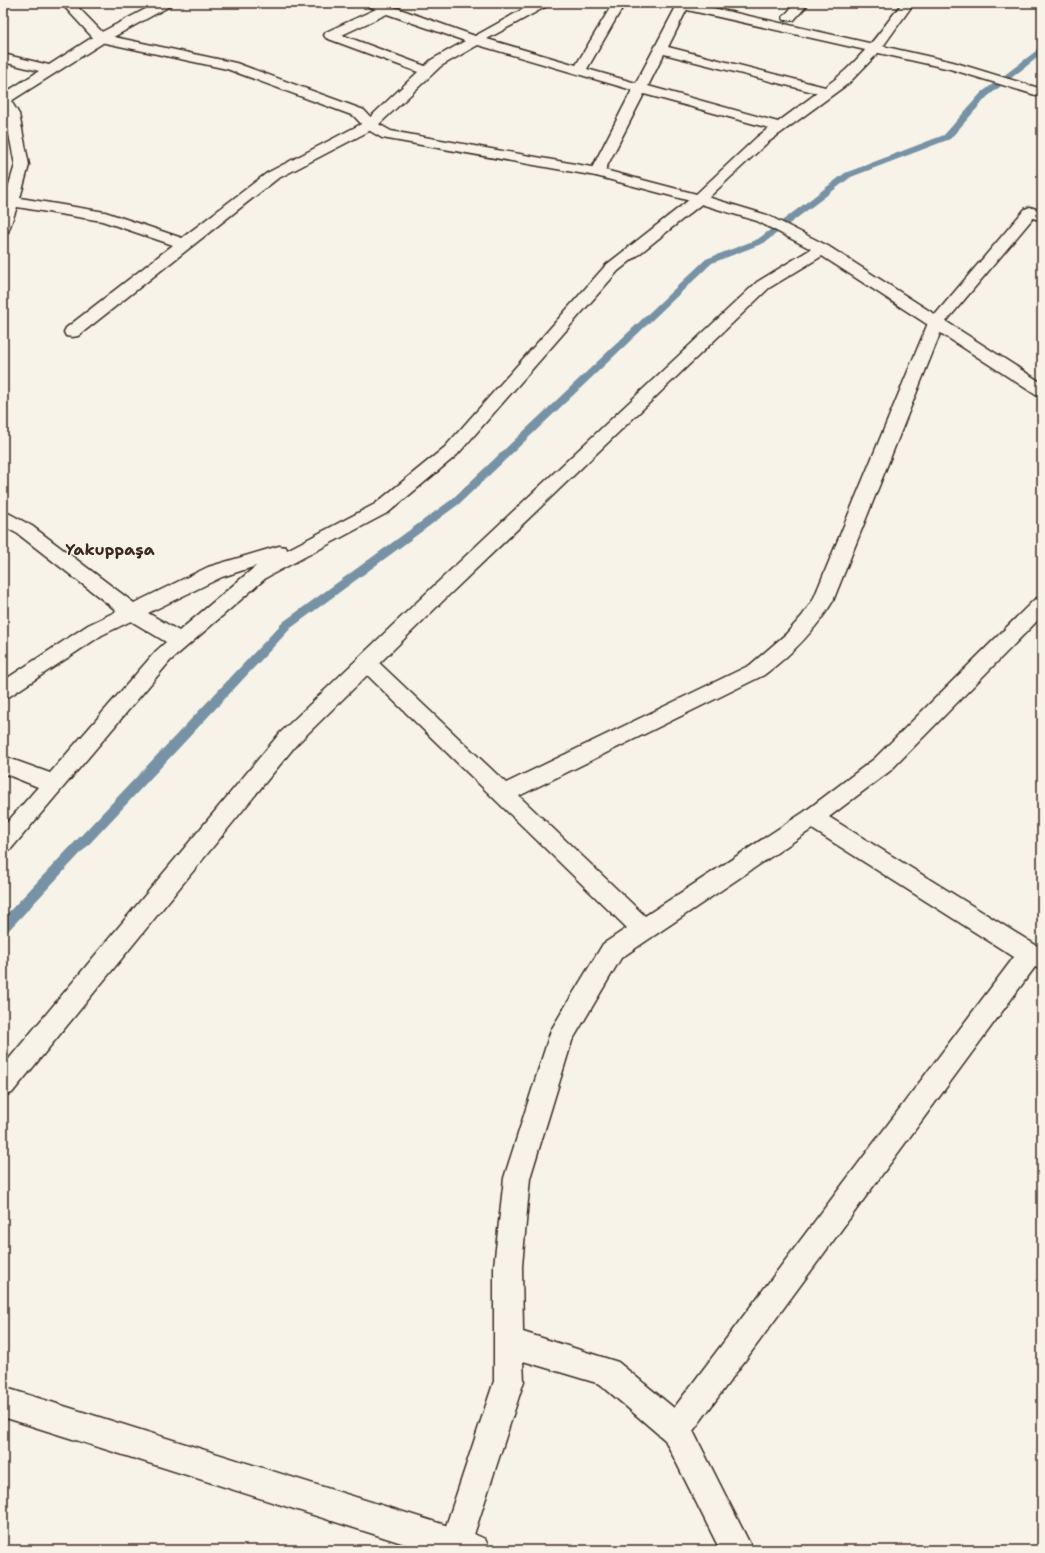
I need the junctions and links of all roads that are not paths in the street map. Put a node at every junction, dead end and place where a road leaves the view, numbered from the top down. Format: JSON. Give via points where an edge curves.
{"nodes":[{"id":1,"x":67,"y":3,"type":"edge"},
{"id":2,"x":166,"y":3,"type":"edge"},
{"id":3,"x":372,"y":3,"type":"edge"},
{"id":4,"x":619,"y":3,"type":"edge"},
{"id":5,"x":803,"y":3,"type":"edge"},
{"id":6,"x":908,"y":3,"type":"edge"},
{"id":7,"x":538,"y":4,"type":"edge"},
{"id":8,"x":678,"y":4,"type":"edge"},
{"id":9,"x":387,"y":10,"type":"junction"},
{"id":10,"x":768,"y":12,"type":"dead end"},
{"id":11,"x":789,"y":17,"type":"junction"},
{"id":12,"x":101,"y":38,"type":"junction"},
{"id":13,"x":476,"y":40,"type":"junction"},
{"id":14,"x":878,"y":44,"type":"junction"},
{"id":15,"x":660,"y":49,"type":"junction"},
{"id":16,"x":3,"y":58,"type":"edge"},
{"id":17,"x":50,"y":70,"type":"junction"},
{"id":18,"x":428,"y":71,"type":"junction"},
{"id":19,"x":578,"y":71,"type":"junction"},
{"id":20,"x":1033,"y":83,"type":"edge"},
{"id":21,"x":640,"y":88,"type":"junction"},
{"id":22,"x":827,"y":92,"type":"junction"},
{"id":23,"x":1042,"y":92,"type":"edge"},
{"id":24,"x":3,"y":100,"type":"edge"},
{"id":25,"x":370,"y":125,"type":"junction"},
{"id":26,"x":780,"y":127,"type":"junction"},
{"id":27,"x":597,"y":172,"type":"junction"},
{"id":28,"x":699,"y":198,"type":"junction"},
{"id":29,"x":11,"y":201,"type":"junction"},
{"id":30,"x":1036,"y":210,"type":"edge"},
{"id":31,"x":3,"y":229,"type":"edge"},
{"id":32,"x":184,"y":244,"type":"junction"},
{"id":33,"x":822,"y":249,"type":"junction"},
{"id":34,"x":936,"y":322,"type":"junction"},
{"id":35,"x":72,"y":332,"type":"dead end"},
{"id":36,"x":1042,"y":391,"type":"edge"},
{"id":37,"x":3,"y":518,"type":"edge"},
{"id":38,"x":329,"y":536,"type":"junction"},
{"id":39,"x":1042,"y":604,"type":"edge"},
{"id":40,"x":132,"y":612,"type":"junction"},
{"id":41,"x":180,"y":641,"type":"junction"},
{"id":42,"x":367,"y":663,"type":"junction"},
{"id":43,"x":3,"y":691,"type":"edge"},
{"id":44,"x":3,"y":764,"type":"edge"},
{"id":45,"x":54,"y":784,"type":"junction"},
{"id":46,"x":503,"y":794,"type":"junction"},
{"id":47,"x":812,"y":818,"type":"junction"},
{"id":48,"x":3,"y":843,"type":"edge"},
{"id":49,"x":644,"y":930,"type":"junction"},
{"id":50,"x":1036,"y":958,"type":"edge"},
{"id":51,"x":3,"y":1085,"type":"edge"},
{"id":52,"x":508,"y":1342,"type":"junction"},
{"id":53,"x":3,"y":1402,"type":"edge"},
{"id":54,"x":676,"y":1429,"type":"junction"},
{"id":55,"x":465,"y":1547,"type":"edge"},
{"id":56,"x":737,"y":1550,"type":"edge"}],
"edges":[{"from":1,"to":12,"type":"street"},
{"from":2,"to":12,"type":"street"},
{"from":3,"to":9,"type":"street"},
{"from":4,"to":19,"type":"street"},
{"from":5,"to":11,"type":"street"},
{"from":6,"to":14,"type":"street"},
{"from":7,"to":13,"type":"street"},
{"from":8,"to":14,"type":"street"},
{"from":8,"to":15,"type":"street"},
{"from":9,"to":13,"type":"street"},
{"from":9,"to":18,"type":"street","via":[[332,35]]},
{"from":10,"to":11,"type":"street"},
{"from":11,"to":14,"type":"street"},
{"from":12,"to":17,"type":"street"},
{"from":12,"to":25,"type":"street","via":[[231,66],[359,113]]},
{"from":13,"to":18,"type":"street","via":[[436,63]]},
{"from":13,"to":19,"type":"street"},
{"from":14,"to":20,"type":"street"},
{"from":14,"to":22,"type":"street","via":[[844,80]]},
{"from":15,"to":21,"type":"street"},
{"from":15,"to":22,"type":"street"},
{"from":16,"to":17,"type":"street"},
{"from":17,"to":24,"type":"street"},
{"from":18,"to":25,"type":"street"},
{"from":19,"to":21,"type":"street"},
{"from":20,"to":23,"type":"street"},
{"from":21,"to":26,"type":"street"},
{"from":21,"to":27,"type":"street"},
{"from":22,"to":26,"type":"street"},
{"from":24,"to":29,"type":"street","via":[[12,114],[22,165]]},
{"from":25,"to":27,"type":"street","via":[[387,134]]},
{"from":25,"to":32,"type":"street","via":[[272,176]]},
{"from":26,"to":28,"type":"street","via":[[762,140]]},
{"from":27,"to":28,"type":"street"},
{"from":28,"to":33,"type":"street","via":[[762,218]]},
{"from":28,"to":38,"type":"street","via":[[612,268],[451,451],[382,508]]},
{"from":29,"to":31,"type":"street"},
{"from":29,"to":32,"type":"street","via":[[105,217]]},
{"from":30,"to":34,"type":"street"},
{"from":32,"to":35,"type":"street"},
{"from":33,"to":34,"type":"street"},
{"from":33,"to":42,"type":"street","via":[[763,286]]},
{"from":34,"to":36,"type":"street"},
{"from":34,"to":46,"type":"street","via":[[823,601],[802,631],[782,651],[757,670]]},
{"from":37,"to":40,"type":"street","via":[[25,530]]},
{"from":38,"to":40,"type":"street","via":[[215,572]]},
{"from":38,"to":41,"type":"street","via":[[260,572]]},
{"from":39,"to":47,"type":"street","via":[[882,765]]},
{"from":40,"to":41,"type":"street"},
{"from":40,"to":43,"type":"street","via":[[95,630]]},
{"from":41,"to":45,"type":"street","via":[[163,656]]},
{"from":42,"to":46,"type":"street"},
{"from":42,"to":51,"type":"street","via":[[288,739]]},
{"from":44,"to":45,"type":"street"},
{"from":45,"to":48,"type":"street"},
{"from":46,"to":49,"type":"street"},
{"from":47,"to":49,"type":"street"},
{"from":47,"to":50,"type":"street"},
{"from":49,"to":52,"type":"street","via":[[612,951],[560,1038],[517,1178],[508,1266]]},
{"from":50,"to":54,"type":"street"},
{"from":52,"to":54,"type":"street","via":[[608,1372]]},
{"from":52,"to":55,"type":"street","via":[[509,1381]]},
{"from":53,"to":55,"type":"street"},
{"from":54,"to":56,"type":"street"}]}
